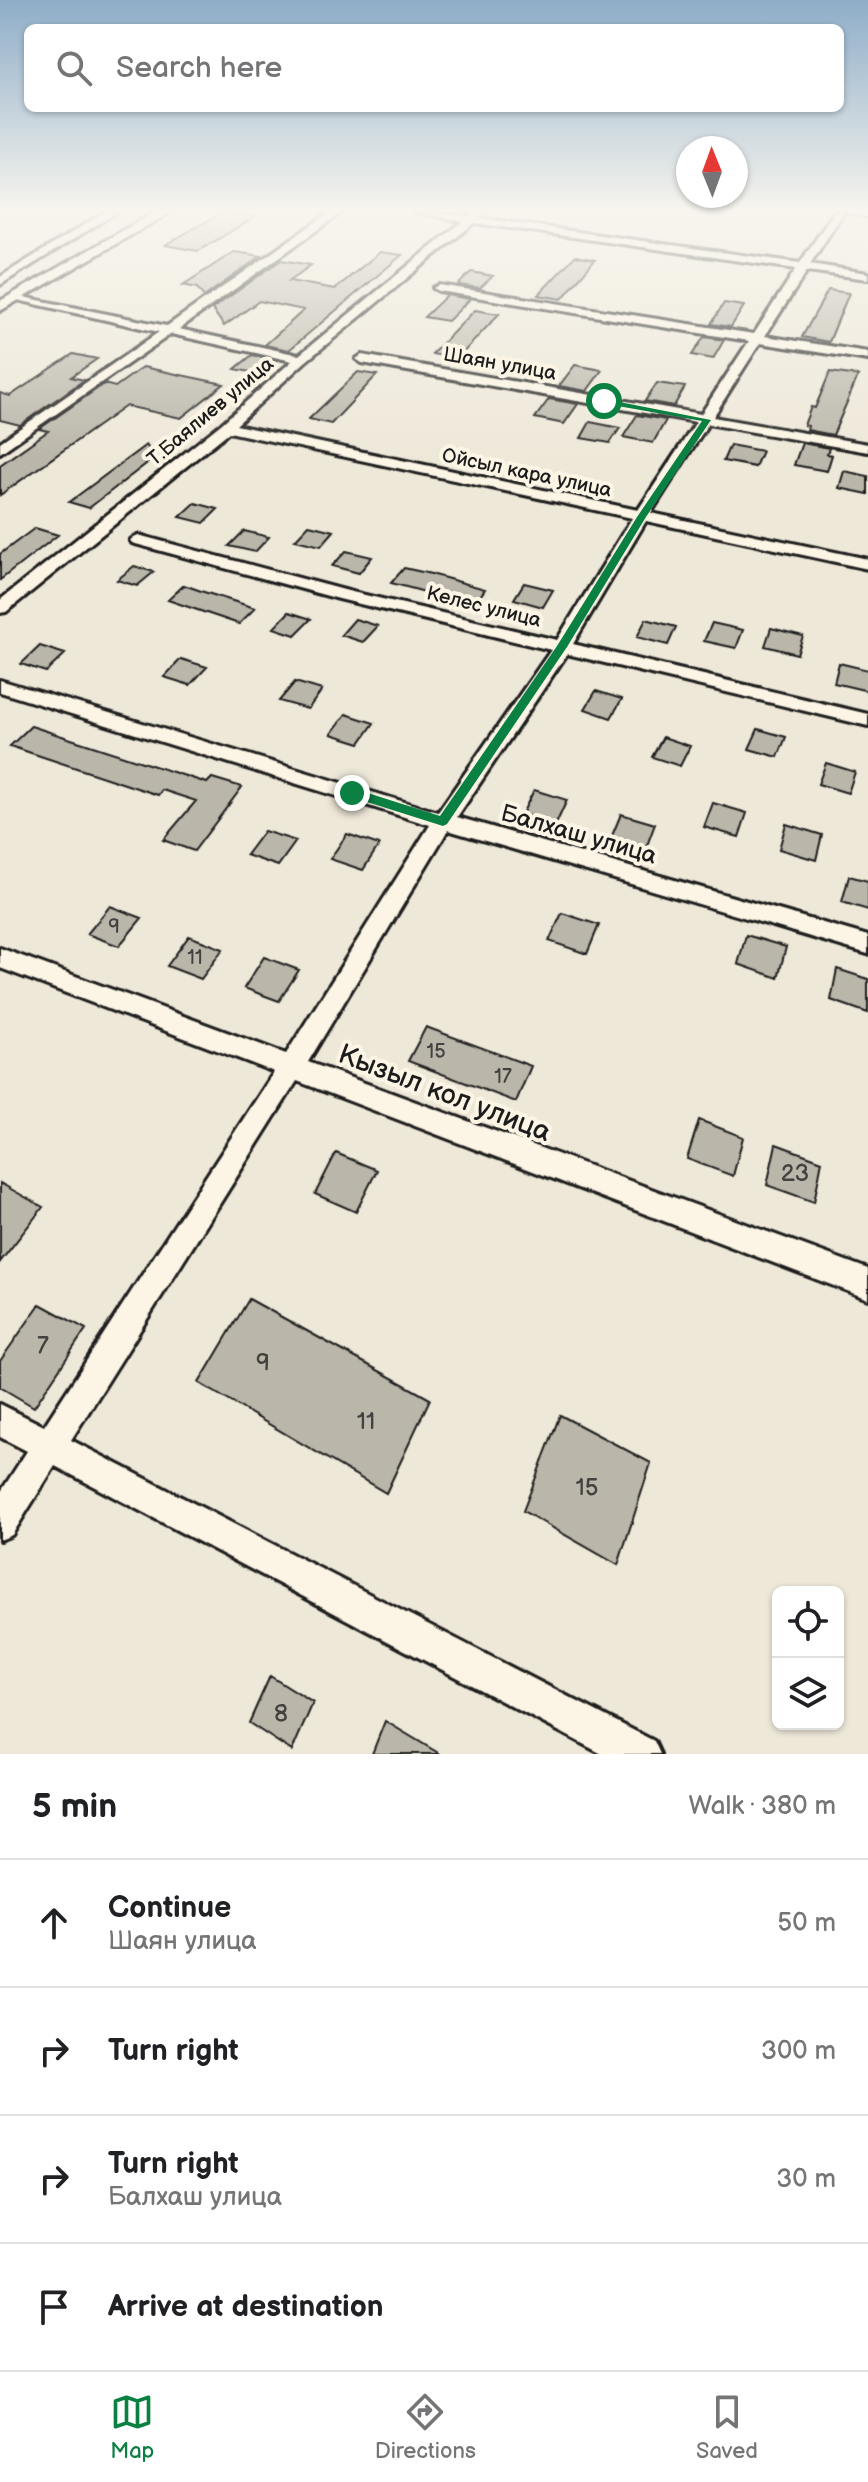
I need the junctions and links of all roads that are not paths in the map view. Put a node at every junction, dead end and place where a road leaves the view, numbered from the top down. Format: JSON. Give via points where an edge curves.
{"nodes":[{"id":1,"x":22,"y":294,"type":"edge"},
{"id":2,"x":220,"y":294,"type":"edge"},
{"id":3,"x":381,"y":294,"type":"edge"},
{"id":4,"x":476,"y":294,"type":"edge"},
{"id":5,"x":785,"y":294,"type":"edge"},
{"id":6,"x":17,"y":297,"type":"junction"},
{"id":7,"x":0,"y":307,"type":"edge"},
{"id":8,"x":169,"y":330,"type":"junction"},
{"id":9,"x":756,"y":338,"type":"junction"},
{"id":10,"x":868,"y":356,"type":"edge"},
{"id":11,"x":301,"y":359,"type":"junction"},
{"id":12,"x":362,"y":359,"type":"dead end"},
{"id":13,"x":707,"y":420,"type":"junction"},
{"id":14,"x":226,"y":427,"type":"junction"},
{"id":15,"x":868,"y":448,"type":"edge"},
{"id":16,"x":0,"y":449,"type":"edge"},
{"id":17,"x":641,"y":517,"type":"junction"},
{"id":18,"x":138,"y":540,"type":"dead end"},
{"id":19,"x":868,"y":564,"type":"edge"},
{"id":20,"x":0,"y":608,"type":"edge"},
{"id":21,"x":562,"y":647,"type":"junction"},
{"id":22,"x":0,"y":686,"type":"edge"},
{"id":23,"x":868,"y":720,"type":"edge"},
{"id":24,"x":443,"y":821,"type":"junction"},
{"id":25,"x":868,"y":945,"type":"edge"},
{"id":26,"x":0,"y":958,"type":"edge"},
{"id":27,"x":290,"y":1069,"type":"junction"},
{"id":28,"x":868,"y":1284,"type":"edge"},
{"id":29,"x":0,"y":1420,"type":"edge"},
{"id":30,"x":51,"y":1444,"type":"junction"},
{"id":31,"x":0,"y":1523,"type":"edge"},
{"id":32,"x":641,"y":1754,"type":"edge"}],
"edges":[{"from":1,"to":6,"type":"main road"},
{"from":2,"to":8,"type":"street"},
{"from":3,"to":11,"type":"street","name":"Т.Баялиев улица"},
{"from":4,"to":9,"type":"street"},
{"from":5,"to":9,"type":"street"},
{"from":6,"to":7,"type":"main road"},
{"from":6,"to":8,"type":"street"},
{"from":8,"to":11,"type":"street"},
{"from":8,"to":16,"type":"street"},
{"from":9,"to":10,"type":"street"},
{"from":9,"to":13,"type":"street"},
{"from":11,"to":14,"type":"street","name":"Т.Баялиев улица"},
{"from":12,"to":13,"type":"street","name":"Шаян улица"},
{"from":13,"to":15,"type":"street","name":"Шаян улица"},
{"from":13,"to":17,"type":"street"},
{"from":14,"to":17,"type":"street","name":"Ойсыл кара улица"},
{"from":14,"to":20,"type":"street","name":"Т.Баялиев улица"},
{"from":17,"to":19,"type":"street","name":"Ойсыл кара улица"},
{"from":17,"to":21,"type":"street"},
{"from":18,"to":21,"type":"street","name":"Келес улица"},
{"from":21,"to":23,"type":"street","name":"Келес улица"},
{"from":21,"to":24,"type":"street"},
{"from":22,"to":24,"type":"street","name":"Балхаш улица"},
{"from":24,"to":25,"type":"street","name":"Балхаш улица"},
{"from":24,"to":27,"type":"street"},
{"from":26,"to":27,"type":"street","name":"Кызыл кол улица"},
{"from":27,"to":28,"type":"street","name":"Кызыл кол улица"},
{"from":27,"to":30,"type":"street"},
{"from":29,"to":30,"type":"street"},
{"from":30,"to":31,"type":"street"},
{"from":30,"to":32,"type":"street"}]}
